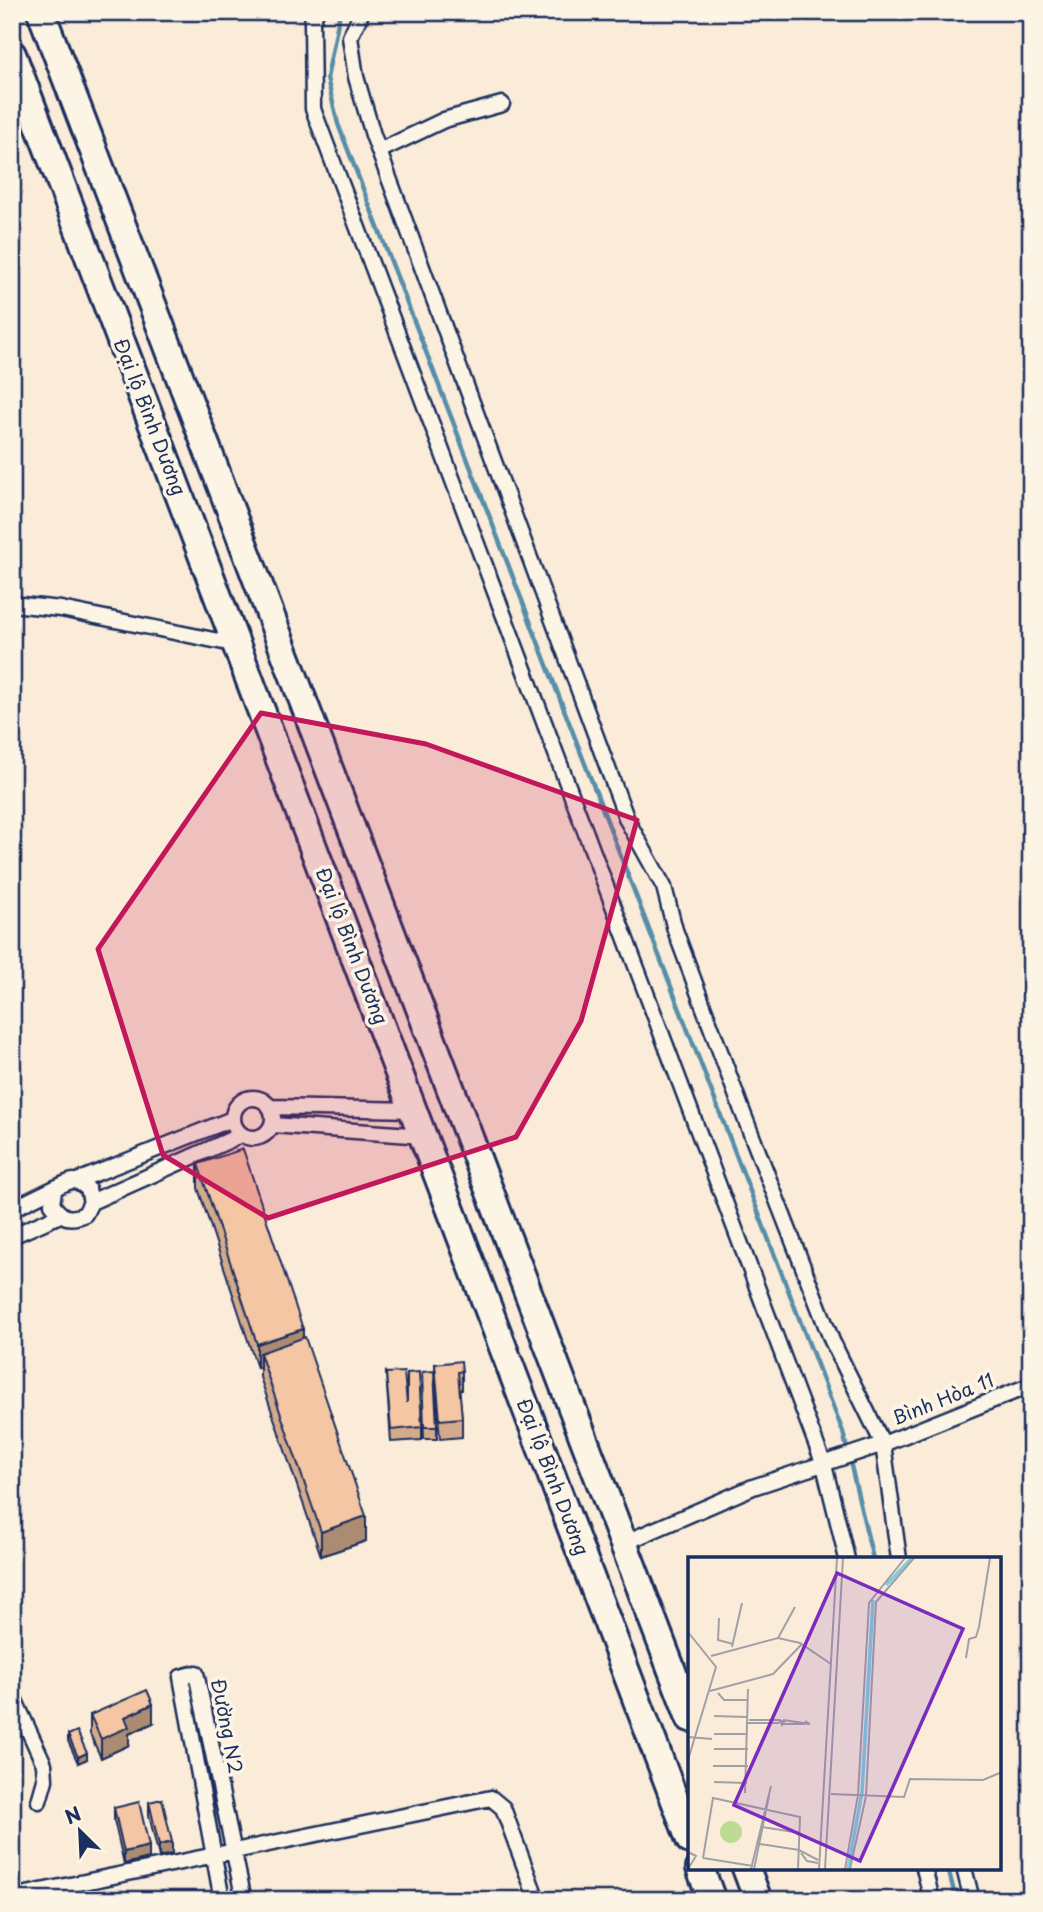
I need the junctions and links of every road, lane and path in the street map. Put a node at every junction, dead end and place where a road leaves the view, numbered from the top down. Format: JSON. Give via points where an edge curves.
{"nodes":[{"id":1,"x":41,"y":12,"type":"edge"},
{"id":2,"x":316,"y":12,"type":"edge"},
{"id":3,"x":362,"y":12,"type":"edge"},
{"id":4,"x":12,"y":54,"type":"edge"},
{"id":5,"x":502,"y":104,"type":"dead end"},
{"id":6,"x":379,"y":151,"type":"junction"},
{"id":7,"x":12,"y":604,"type":"edge"},
{"id":8,"x":239,"y":645,"type":"junction"},
{"id":9,"x":453,"y":1095,"type":"junction"},
{"id":10,"x":271,"y":1107,"type":"junction"},
{"id":11,"x":414,"y":1110,"type":"junction"},
{"id":12,"x":233,"y":1119,"type":"junction"},
{"id":13,"x":463,"y":1120,"type":"junction"},
{"id":14,"x":273,"y":1125,"type":"junction"},
{"id":15,"x":242,"y":1135,"type":"junction"},
{"id":16,"x":424,"y":1136,"type":"junction"},
{"id":17,"x":77,"y":1181,"type":"junction"},
{"id":18,"x":54,"y":1191,"type":"junction"},
{"id":19,"x":91,"y":1202,"type":"junction"},
{"id":20,"x":12,"y":1209,"type":"edge"},
{"id":21,"x":60,"y":1215,"type":"junction"},
{"id":22,"x":12,"y":1236,"type":"edge"},
{"id":23,"x":1031,"y":1385,"type":"edge"},
{"id":24,"x":876,"y":1446,"type":"junction"},
{"id":25,"x":824,"y":1465,"type":"junction"},
{"id":26,"x":624,"y":1543,"type":"junction"},
{"id":27,"x":847,"y":1557,"type":"edge"},
{"id":28,"x":899,"y":1557,"type":"edge"},
{"id":29,"x":587,"y":1566,"type":"junction"},
{"id":30,"x":12,"y":1694,"type":"edge"},
{"id":31,"x":688,"y":1713,"type":"edge"},
{"id":32,"x":18,"y":1723,"type":"edge"},
{"id":33,"x":39,"y":1801,"type":"dead end"},
{"id":34,"x":688,"y":1835,"type":"edge"},
{"id":35,"x":233,"y":1853,"type":"junction"},
{"id":36,"x":212,"y":1856,"type":"junction"},
{"id":37,"x":701,"y":1870,"type":"edge"},
{"id":38,"x":747,"y":1870,"type":"edge"},
{"id":39,"x":924,"y":1870,"type":"edge"},
{"id":40,"x":964,"y":1870,"type":"edge"},
{"id":41,"x":12,"y":1897,"type":"edge"},
{"id":42,"x":222,"y":1900,"type":"edge"},
{"id":43,"x":244,"y":1900,"type":"edge"},
{"id":44,"x":537,"y":1900,"type":"edge"},
{"id":45,"x":712,"y":1900,"type":"edge"},
{"id":46,"x":758,"y":1900,"type":"edge"},
{"id":47,"x":932,"y":1900,"type":"edge"},
{"id":48,"x":972,"y":1900,"type":"edge"}],
"edges":[{"from":1,"to":9,"type":"highway"},
{"from":2,"to":25,"type":"street","via":[[312,21],[313,110]]},
{"from":3,"to":6,"type":"street","via":[[350,37],[356,77]]},
{"from":4,"to":8,"type":"highway","name":"Đại lộ Bình Dương"},
{"from":5,"to":6,"type":"street","via":[[444,120]]},
{"from":6,"to":24,"type":"street","via":[[627,820],[664,887],[743,1113]]},
{"from":7,"to":8,"type":"street","via":[[61,609]]},
{"from":8,"to":11,"type":"highway","name":"Đại lộ Bình Dương"},
{"from":9,"to":11,"type":"highway"},
{"from":9,"to":13,"type":"highway"},
{"from":10,"to":11,"type":"street"},
{"from":10,"to":12,"type":"street","via":[[253,1097],[242,1100]]},
{"from":10,"to":14,"type":"street"},
{"from":11,"to":16,"type":"highway","name":"Đại lộ Bình Dương"},
{"from":12,"to":15,"type":"street"},
{"from":12,"to":17,"type":"street"},
{"from":13,"to":16,"type":"highway"},
{"from":13,"to":26,"type":"highway"},
{"from":14,"to":15,"type":"street","via":[[255,1139]]},
{"from":14,"to":16,"type":"street"},
{"from":15,"to":19,"type":"street"},
{"from":16,"to":29,"type":"highway","name":"Đại lộ Bình Dương"},
{"from":17,"to":18,"type":"street","via":[[64,1182]]},
{"from":17,"to":19,"type":"street","via":[[88,1189]]},
{"from":18,"to":20,"type":"street"},
{"from":18,"to":21,"type":"street","via":[[52,1204]]},
{"from":19,"to":21,"type":"street","via":[[85,1214],[72,1219]]},
{"from":21,"to":22,"type":"street"},
{"from":23,"to":24,"type":"street","name":"Bình Hòa 11"},
{"from":24,"to":25,"type":"street","name":"Bình Hòa 11"},
{"from":24,"to":28,"type":"street"},
{"from":25,"to":26,"type":"street","name":"Bình Hòa 11","via":[[753,1487]]},
{"from":25,"to":27,"type":"street"},
{"from":26,"to":29,"type":"highway"},
{"from":26,"to":31,"type":"highway"},
{"from":29,"to":34,"type":"highway","name":"Đại lộ Bình Dương"},
{"from":30,"to":32,"type":"street"},
{"from":32,"to":33,"type":"street","via":[[44,1764]]},
{"from":35,"to":36,"type":"street"},
{"from":35,"to":36,"type":"street","name":"Đường N2","via":[[196,1673],[181,1677]]},
{"from":35,"to":43,"type":"street","name":"Đường N2"},
{"from":35,"to":44,"type":"street","via":[[491,1798],[503,1808]]},
{"from":36,"to":41,"type":"street"},
{"from":36,"to":42,"type":"street","name":"Đường N2"},
{"from":37,"to":45,"type":"highway"},
{"from":38,"to":46,"type":"highway"},
{"from":39,"to":47,"type":"street"},
{"from":40,"to":48,"type":"street"}]}
